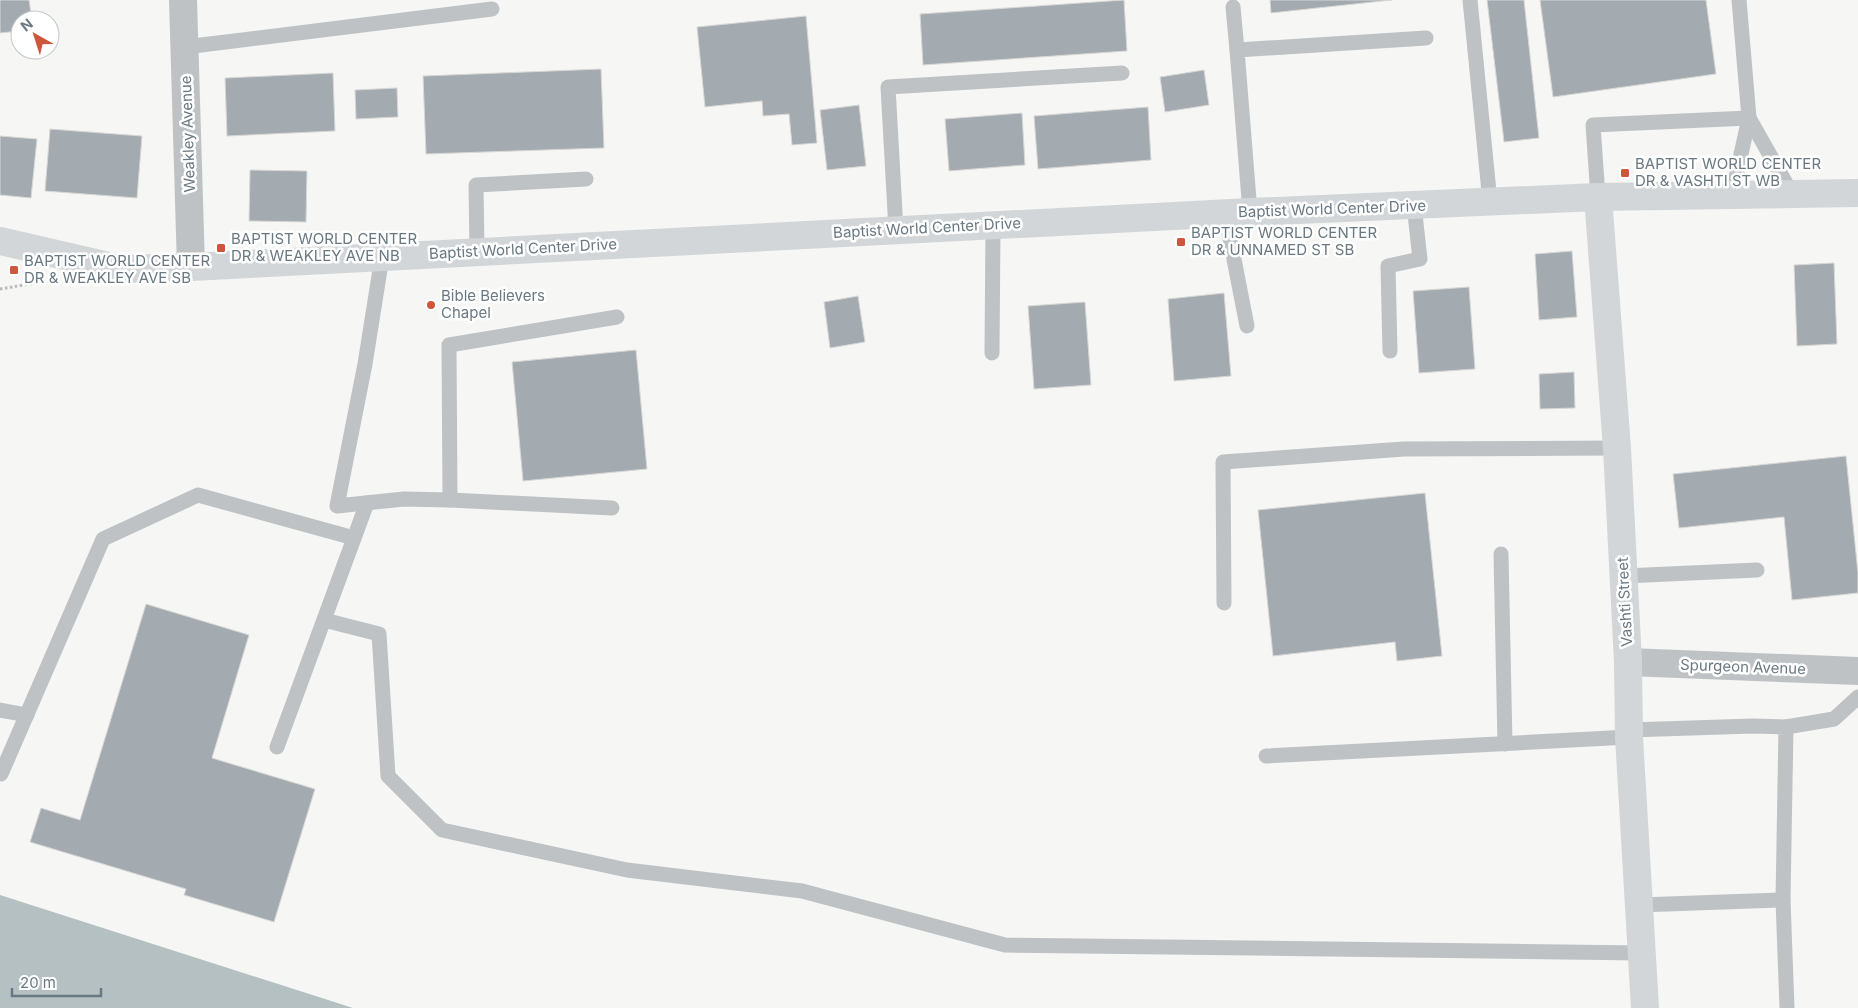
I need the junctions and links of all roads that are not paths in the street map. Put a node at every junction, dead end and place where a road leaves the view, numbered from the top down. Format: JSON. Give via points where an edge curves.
{"nodes":[{"id":1,"x":184,"y":0,"type":"edge"},
{"id":2,"x":1470,"y":0,"type":"edge"},
{"id":3,"x":1739,"y":0,"type":"edge"},
{"id":4,"x":1233,"y":7,"type":"dead end"},
{"id":5,"x":492,"y":9,"type":"dead end"},
{"id":6,"x":1426,"y":38,"type":"dead end"},
{"id":7,"x":185,"y":47,"type":"junction"},
{"id":8,"x":1237,"y":50,"type":"junction"},
{"id":9,"x":1122,"y":73,"type":"dead end"},
{"id":10,"x":1749,"y":118,"type":"junction"},
{"id":11,"x":586,"y":179,"type":"dead end"},
{"id":12,"x":1858,"y":193,"type":"edge"},
{"id":13,"x":1792,"y":194,"type":"junction"},
{"id":14,"x":1732,"y":195,"type":"junction"},
{"id":15,"x":1598,"y":197,"type":"junction"},
{"id":16,"x":1490,"y":202,"type":"junction"},
{"id":17,"x":1414,"y":205,"type":"junction"},
{"id":18,"x":1238,"y":213,"type":"junction"},
{"id":19,"x":993,"y":225,"type":"junction"},
{"id":20,"x":896,"y":230,"type":"junction"},
{"id":21,"x":0,"y":241,"type":"edge"},
{"id":22,"x":477,"y":251,"type":"junction"},
{"id":23,"x":382,"y":257,"type":"junction"},
{"id":24,"x":191,"y":267,"type":"junction"},
{"id":25,"x":617,"y":317,"type":"dead end"},
{"id":26,"x":1247,"y":326,"type":"dead end"},
{"id":27,"x":1390,"y":351,"type":"dead end"},
{"id":28,"x":992,"y":353,"type":"dead end"},
{"id":29,"x":1617,"y":448,"type":"junction"},
{"id":30,"x":450,"y":500,"type":"junction"},
{"id":31,"x":367,"y":503,"type":"junction"},
{"id":32,"x":612,"y":508,"type":"dead end"},
{"id":33,"x":354,"y":538,"type":"junction"},
{"id":34,"x":1501,"y":554,"type":"dead end"},
{"id":35,"x":1757,"y":570,"type":"dead end"},
{"id":36,"x":1624,"y":576,"type":"junction"},
{"id":37,"x":1224,"y":603,"type":"dead end"},
{"id":38,"x":324,"y":620,"type":"junction"},
{"id":39,"x":1628,"y":662,"type":"junction"},
{"id":40,"x":1858,"y":671,"type":"edge"},
{"id":41,"x":1858,"y":697,"type":"edge"},
{"id":42,"x":0,"y":710,"type":"edge"},
{"id":43,"x":27,"y":715,"type":"junction"},
{"id":44,"x":1786,"y":727,"type":"junction"},
{"id":45,"x":1629,"y":733,"type":"junction"},
{"id":46,"x":1505,"y":744,"type":"junction"},
{"id":47,"x":277,"y":747,"type":"dead end"},
{"id":48,"x":1266,"y":756,"type":"dead end"},
{"id":49,"x":1,"y":774,"type":"dead end"},
{"id":50,"x":1783,"y":900,"type":"junction"},
{"id":51,"x":1640,"y":905,"type":"junction"},
{"id":52,"x":1642,"y":953,"type":"junction"},
{"id":53,"x":1645,"y":1008,"type":"edge"},
{"id":54,"x":1787,"y":1008,"type":"edge"}],
"edges":[{"from":1,"to":7,"type":"street","name":"Weakley Avenue"},
{"from":2,"to":16,"type":"lane"},
{"from":3,"to":10,"type":"lane"},
{"from":4,"to":8,"type":"lane"},
{"from":5,"to":7,"type":"lane"},
{"from":6,"to":8,"type":"lane"},
{"from":7,"to":24,"type":"street","name":"Weakley Avenue"},
{"from":8,"to":18,"type":"lane"},
{"from":9,"to":20,"type":"lane","via":[[888,87]]},
{"from":10,"to":13,"type":"lane"},
{"from":10,"to":14,"type":"lane"},
{"from":10,"to":15,"type":"lane","via":[[1593,125]]},
{"from":11,"to":22,"type":"lane","via":[[476,185]]},
{"from":12,"to":13,"type":"street","name":"Baptist World Center Drive"},
{"from":13,"to":14,"type":"street","name":"Baptist World Center Drive"},
{"from":14,"to":15,"type":"street","name":"Baptist World Center Drive"},
{"from":15,"to":16,"type":"street","name":"Baptist World Center Drive"},
{"from":15,"to":29,"type":"street","name":"Vashti Street"},
{"from":16,"to":17,"type":"street","name":"Baptist World Center Drive"},
{"from":17,"to":18,"type":"street","name":"Baptist World Center Drive"},
{"from":17,"to":27,"type":"lane","via":[[1420,259],[1388,266]]},
{"from":18,"to":19,"type":"street","name":"Baptist World Center Drive"},
{"from":18,"to":26,"type":"lane"},
{"from":19,"to":20,"type":"street","name":"Baptist World Center Drive"},
{"from":19,"to":28,"type":"lane"},
{"from":20,"to":22,"type":"street","name":"Baptist World Center Drive"},
{"from":21,"to":24,"type":"street","name":"Baptist World Center Drive","via":[[121,269]]},
{"from":22,"to":23,"type":"street","name":"Baptist World Center Drive"},
{"from":23,"to":24,"type":"street","name":"Baptist World Center Drive"},
{"from":23,"to":31,"type":"lane","via":[[337,506]]},
{"from":25,"to":30,"type":"lane","via":[[449,345]]},
{"from":29,"to":36,"type":"street","name":"Vashti Street"},
{"from":29,"to":37,"type":"lane","via":[[1404,449],[1223,462]]},
{"from":30,"to":31,"type":"lane","via":[[404,499]]},
{"from":30,"to":32,"type":"lane"},
{"from":31,"to":33,"type":"lane"},
{"from":33,"to":38,"type":"lane"},
{"from":33,"to":43,"type":"lane","via":[[198,495],[103,539]]},
{"from":34,"to":46,"type":"lane"},
{"from":35,"to":36,"type":"lane"},
{"from":36,"to":39,"type":"street","name":"Vashti Street"},
{"from":38,"to":47,"type":"lane"},
{"from":38,"to":52,"type":"lane","via":[[379,634],[388,776],[442,830],[627,870],[802,891],[1005,945]]},
{"from":39,"to":40,"type":"street","name":"Spurgeon Avenue"},
{"from":39,"to":45,"type":"street","name":"Vashti Street"},
{"from":41,"to":44,"type":"lane","via":[[1834,718]]},
{"from":42,"to":43,"type":"lane"},
{"from":43,"to":49,"type":"lane"},
{"from":44,"to":45,"type":"lane"},
{"from":44,"to":50,"type":"lane"},
{"from":45,"to":46,"type":"lane"},
{"from":45,"to":51,"type":"street","name":"Vashti Street"},
{"from":46,"to":48,"type":"lane"},
{"from":50,"to":51,"type":"lane"},
{"from":50,"to":54,"type":"lane"},
{"from":51,"to":52,"type":"street","name":"Vashti Street"},
{"from":52,"to":53,"type":"street","name":"Vashti Street"}]}
